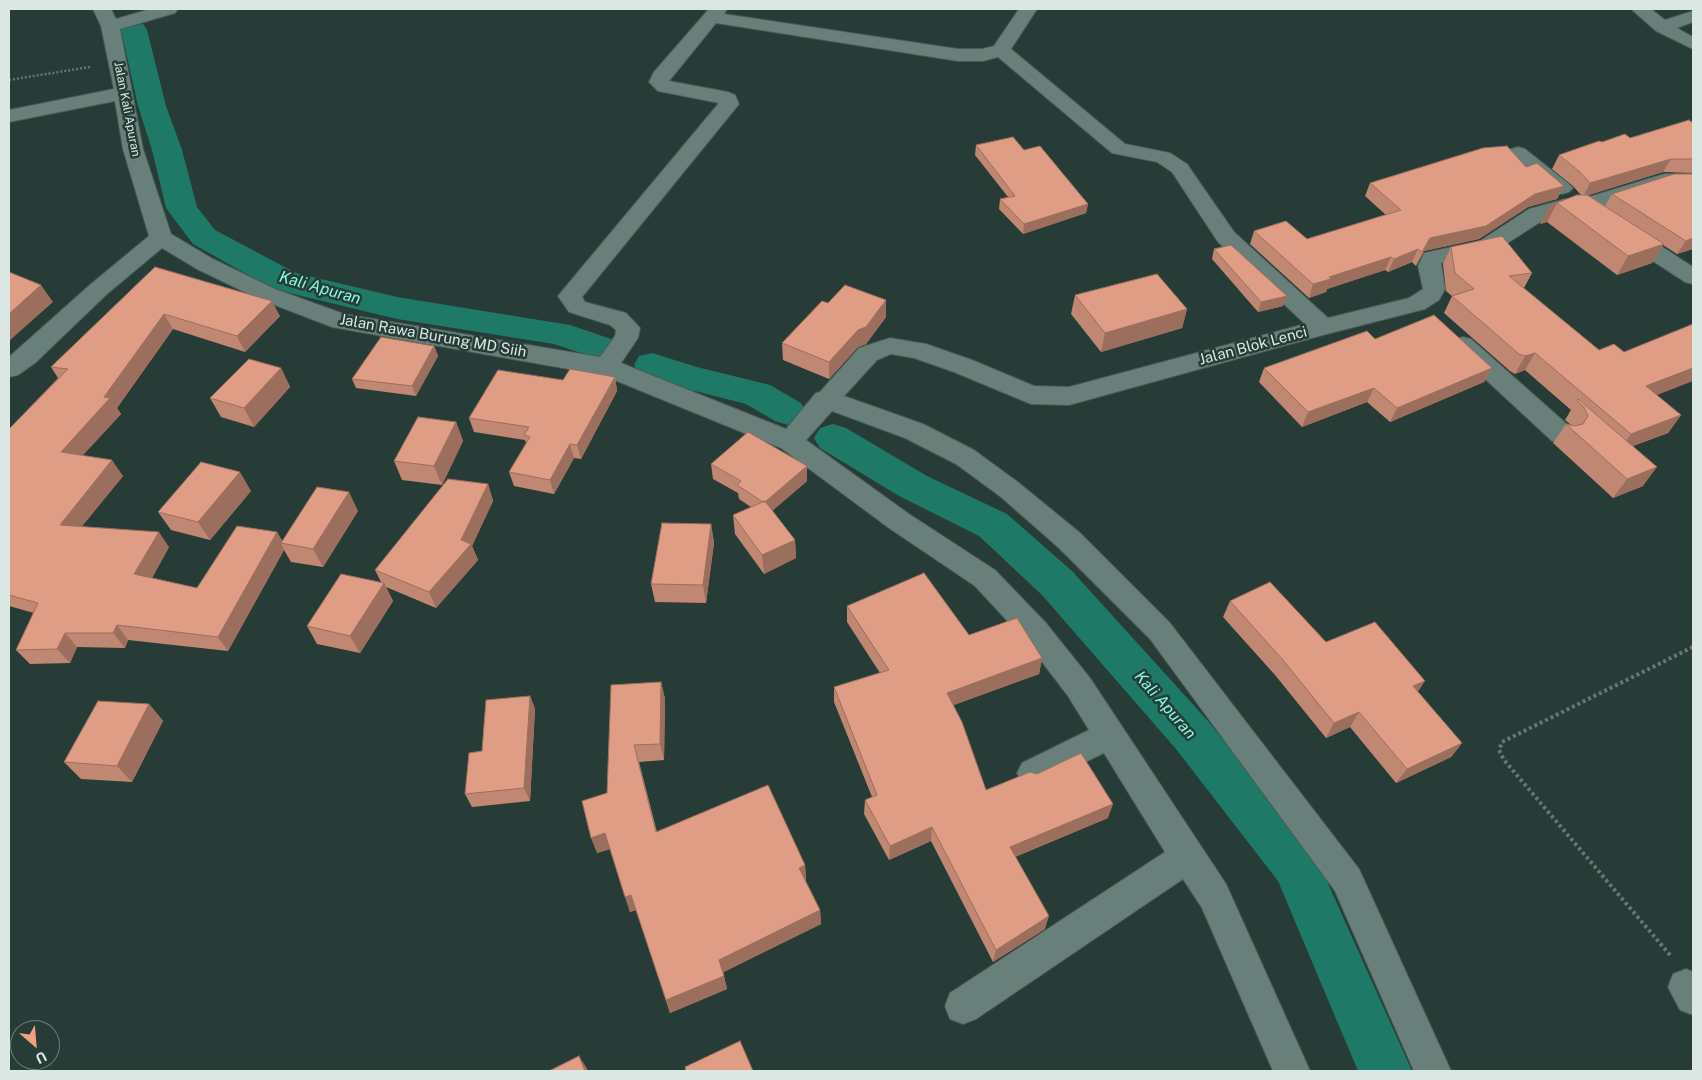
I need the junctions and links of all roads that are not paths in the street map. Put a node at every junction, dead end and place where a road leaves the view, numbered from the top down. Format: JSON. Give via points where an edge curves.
{"nodes":[{"id":1,"x":169,"y":9,"type":"edge"},
{"id":2,"x":1028,"y":9,"type":"edge"},
{"id":3,"x":1640,"y":9,"type":"edge"},
{"id":4,"x":714,"y":13,"type":"edge"},
{"id":5,"x":1693,"y":16,"type":"edge"},
{"id":6,"x":106,"y":18,"type":"edge"},
{"id":7,"x":1662,"y":27,"type":"junction"},
{"id":8,"x":1693,"y":44,"type":"edge"},
{"id":9,"x":1001,"y":50,"type":"junction"},
{"id":10,"x":124,"y":93,"type":"junction"},
{"id":11,"x":9,"y":116,"type":"edge"},
{"id":12,"x":1518,"y":153,"type":"dead end"},
{"id":13,"x":1693,"y":180,"type":"edge"},
{"id":14,"x":1579,"y":205,"type":"junction"},
{"id":15,"x":161,"y":238,"type":"junction"},
{"id":16,"x":1693,"y":278,"type":"edge"},
{"id":17,"x":1431,"y":317,"type":"junction"},
{"id":18,"x":1323,"y":327,"type":"junction"},
{"id":19,"x":607,"y":367,"type":"junction"},
{"id":20,"x":9,"y":369,"type":"edge"},
{"id":21,"x":825,"y":399,"type":"junction"},
{"id":22,"x":1561,"y":434,"type":"dead end"},
{"id":23,"x":790,"y":441,"type":"junction"},
{"id":24,"x":1109,"y":735,"type":"junction"},
{"id":25,"x":1033,"y":773,"type":"edge"},
{"id":26,"x":1187,"y":857,"type":"junction"},
{"id":27,"x":964,"y":1006,"type":"dead end"},
{"id":28,"x":1292,"y":1071,"type":"edge"},
{"id":29,"x":1433,"y":1071,"type":"edge"}],
"edges":[{"from":1,"to":6,"type":"street"},
{"from":2,"to":9,"type":"street"},
{"from":3,"to":7,"type":"street"},
{"from":4,"to":9,"type":"street","via":[[958,55],[982,55]]},
{"from":4,"to":19,"type":"street","via":[[659,82],[665,87],[728,98],[730,104],[570,296],[577,307],[618,319],[628,328],[626,338]]},
{"from":5,"to":7,"type":"street"},
{"from":6,"to":10,"type":"street","name":"Jalan Kali Apuran"},
{"from":7,"to":8,"type":"street"},
{"from":9,"to":18,"type":"street","via":[[1119,149],[1163,157],[1180,168],[1226,237]]},
{"from":10,"to":11,"type":"street"},
{"from":10,"to":15,"type":"street","name":"Jalan Kali Apuran","via":[[133,149]]},
{"from":12,"to":14,"type":"street"},
{"from":13,"to":14,"type":"street","via":[[1664,180]]},
{"from":14,"to":16,"type":"street"},
{"from":14,"to":17,"type":"street","via":[[1565,205],[1537,214],[1477,250],[1432,258],[1429,266],[1434,289]]},
{"from":15,"to":19,"type":"street","name":"Jalan Rawa Burung MD Siih","via":[[267,294],[340,321]]},
{"from":15,"to":20,"type":"street","via":[[99,288]]},
{"from":17,"to":18,"type":"street","name":"Jalan Blok Lenci"},
{"from":17,"to":22,"type":"street"},
{"from":18,"to":21,"type":"street","name":"Jalan Blok Lenci","via":[[1069,396],[1031,395],[917,350],[890,346],[868,354]]},
{"from":19,"to":23,"type":"street","name":"Jalan Rawa Burung MD Siih"},
{"from":21,"to":23,"type":"street","name":"Jalan Blok Lenci"},
{"from":21,"to":29,"type":"street","via":[[914,431],[965,457],[1069,540],[1160,631],[1347,880]]},
{"from":23,"to":24,"type":"street","name":"Jalan Rawa Burung MD Siih","via":[[899,521],[985,578],[1036,632],[1080,687]]},
{"from":24,"to":25,"type":"street"},
{"from":24,"to":26,"type":"street","name":"Jalan Rawa Burung MD Siih"},
{"from":26,"to":27,"type":"street"},
{"from":26,"to":28,"type":"street","name":"Jalan Rawa Burung MD Siih","via":[[1214,896]]}]}
